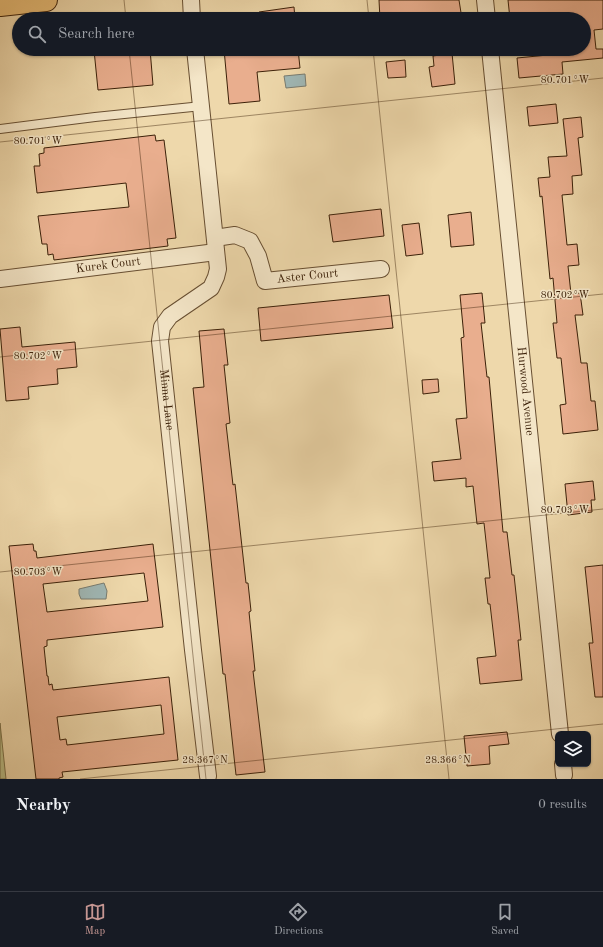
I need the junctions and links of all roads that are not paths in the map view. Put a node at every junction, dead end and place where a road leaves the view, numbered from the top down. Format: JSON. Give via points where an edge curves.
{"nodes":[{"id":1,"x":46,"y":0,"type":"edge"},
{"id":2,"x":191,"y":0,"type":"edge"},
{"id":3,"x":485,"y":0,"type":"edge"},
{"id":4,"x":0,"y":5,"type":"edge"},
{"id":5,"x":192,"y":12,"type":"edge"},
{"id":6,"x":486,"y":12,"type":"edge"},
{"id":7,"x":197,"y":56,"type":"edge"},
{"id":8,"x":491,"y":56,"type":"edge"},
{"id":9,"x":202,"y":106,"type":"junction"},
{"id":10,"x":0,"y":129,"type":"edge"},
{"id":11,"x":216,"y":245,"type":"junction"},
{"id":12,"x":381,"y":269,"type":"dead end"},
{"id":13,"x":0,"y":279,"type":"edge"},
{"id":14,"x":560,"y":731,"type":"edge"},
{"id":15,"x":208,"y":776,"type":"dead end"}],
"edges":[{"from":1,"to":4,"type":"main road"},
{"from":2,"to":5,"type":"street"},
{"from":3,"to":6,"type":"street"},
{"from":7,"to":9,"type":"street","name":"Minna Lane"},
{"from":8,"to":14,"type":"street","name":"Hurwood Avenue"},
{"from":9,"to":10,"type":"lane"},
{"from":9,"to":11,"type":"street","name":"Minna Lane"},
{"from":11,"to":12,"type":"street","name":"Aster Court","via":[[235,235],[250,241],[258,256],[265,281]]},
{"from":11,"to":13,"type":"street","name":"Kurek Court"},
{"from":11,"to":15,"type":"street","name":"Minna Lane","via":[[218,269],[211,288],[170,316],[162,327],[160,341]]}]}
